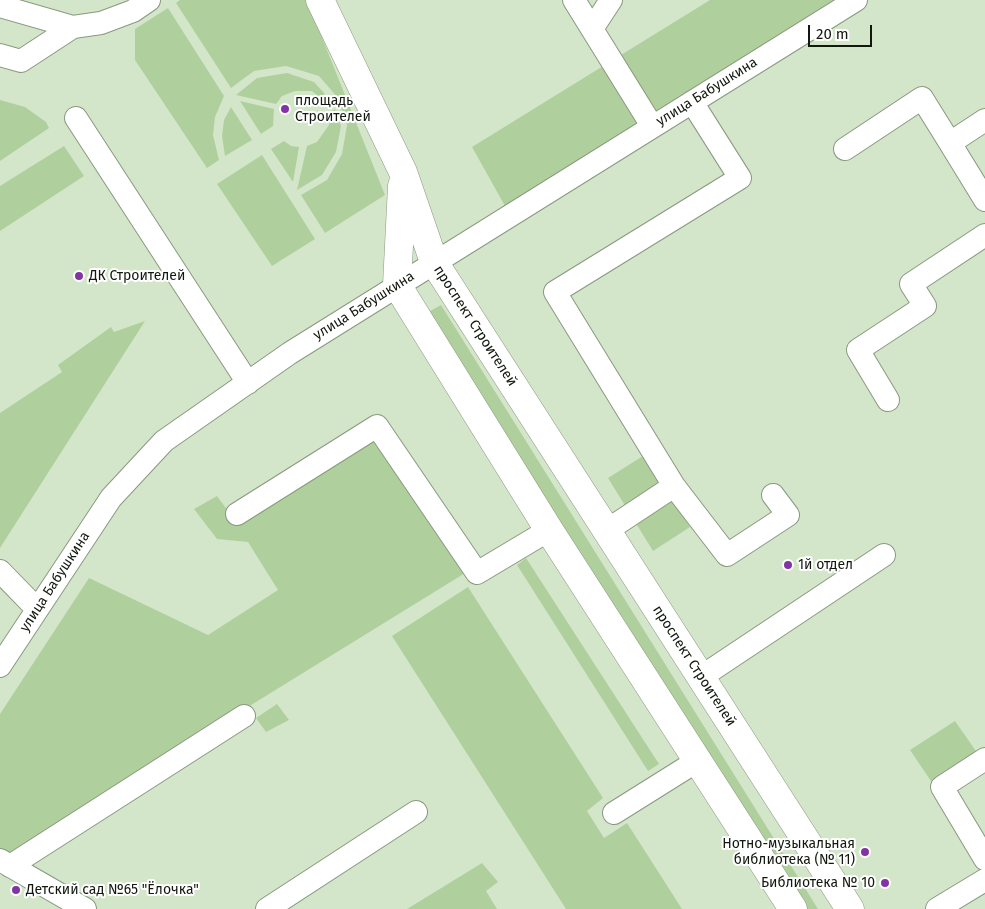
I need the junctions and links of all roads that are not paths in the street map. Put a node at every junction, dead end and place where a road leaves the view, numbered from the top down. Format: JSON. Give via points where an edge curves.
{"nodes":[{"id":1,"x":149,"y":0,"type":"edge"},
{"id":2,"x":320,"y":0,"type":"edge"},
{"id":3,"x":574,"y":0,"type":"edge"},
{"id":4,"x":611,"y":0,"type":"edge"},
{"id":5,"x":856,"y":0,"type":"edge"},
{"id":6,"x":1,"y":4,"type":"edge"},
{"id":7,"x":73,"y":27,"type":"junction"},
{"id":8,"x":592,"y":29,"type":"junction"},
{"id":9,"x":0,"y":55,"type":"edge"},
{"id":10,"x":692,"y":102,"type":"junction"},
{"id":11,"x":76,"y":118,"type":"dead end"},
{"id":12,"x":985,"y":120,"type":"edge"},
{"id":13,"x":652,"y":126,"type":"junction"},
{"id":14,"x":950,"y":143,"type":"junction"},
{"id":15,"x":845,"y":149,"type":"dead end"},
{"id":16,"x":403,"y":172,"type":"junction"},
{"id":17,"x":985,"y":200,"type":"edge"},
{"id":18,"x":985,"y":235,"type":"edge"},
{"id":19,"x":434,"y":262,"type":"junction"},
{"id":20,"x":397,"y":285,"type":"junction"},
{"id":21,"x":248,"y":383,"type":"junction"},
{"id":22,"x":888,"y":400,"type":"dead end"},
{"id":23,"x":674,"y":486,"type":"junction"},
{"id":24,"x":773,"y":495,"type":"dead end"},
{"id":25,"x":237,"y":514,"type":"dead end"},
{"id":26,"x":549,"y":530,"type":"junction"},
{"id":27,"x":606,"y":531,"type":"junction"},
{"id":28,"x":884,"y":555,"type":"dead end"},
{"id":29,"x":0,"y":571,"type":"edge"},
{"id":30,"x":37,"y":609,"type":"junction"},
{"id":31,"x":0,"y":666,"type":"edge"},
{"id":32,"x":701,"y":677,"type":"junction"},
{"id":33,"x":244,"y":716,"type":"dead end"},
{"id":34,"x":985,"y":759,"type":"edge"},
{"id":35,"x":697,"y":760,"type":"junction"},
{"id":36,"x":416,"y":812,"type":"dead end"},
{"id":37,"x":614,"y":813,"type":"dead end"},
{"id":38,"x":983,"y":853,"type":"edge"},
{"id":39,"x":5,"y":863,"type":"edge"},
{"id":40,"x":985,"y":880,"type":"edge"},
{"id":41,"x":944,"y":907,"type":"edge"},
{"id":42,"x":85,"y":909,"type":"edge"},
{"id":43,"x":267,"y":909,"type":"edge"},
{"id":44,"x":794,"y":909,"type":"edge"},
{"id":45,"x":850,"y":909,"type":"edge"}],
"edges":[{"from":1,"to":7,"type":"street","via":[[133,11],[101,23]]},
{"from":2,"to":16,"type":"main road","name":"проспект Строителей"},
{"from":3,"to":8,"type":"street"},
{"from":4,"to":8,"type":"street"},
{"from":5,"to":10,"type":"street","name":"улица Бабушкина"},
{"from":6,"to":7,"type":"street"},
{"from":7,"to":9,"type":"street","via":[[21,61]]},
{"from":8,"to":13,"type":"street"},
{"from":10,"to":13,"type":"street","name":"улица Бабушкина"},
{"from":10,"to":23,"type":"street","via":[[740,178],[555,292]]},
{"from":11,"to":21,"type":"street"},
{"from":12,"to":14,"type":"street"},
{"from":13,"to":19,"type":"street","name":"улица Бабушкина"},
{"from":14,"to":15,"type":"street","via":[[922,98]]},
{"from":14,"to":17,"type":"street"},
{"from":16,"to":19,"type":"main road","name":"проспект Строителей"},
{"from":16,"to":20,"type":"main road"},
{"from":18,"to":22,"type":"street","via":[[911,284],[925,306],[858,350]]},
{"from":19,"to":20,"type":"street","name":"улица Бабушкина"},
{"from":19,"to":27,"type":"main road","name":"проспект Строителей"},
{"from":20,"to":21,"type":"street","name":"улица Бабушкина"},
{"from":20,"to":26,"type":"main road"},
{"from":21,"to":30,"type":"street","name":"улица Бабушкина","via":[[164,441],[111,498]]},
{"from":23,"to":24,"type":"street","via":[[727,555],[788,515]]},
{"from":23,"to":27,"type":"street"},
{"from":25,"to":26,"type":"street","via":[[377,426],[477,573]]},
{"from":26,"to":35,"type":"main road"},
{"from":27,"to":32,"type":"main road","name":"проспект Строителей"},
{"from":28,"to":32,"type":"street"},
{"from":29,"to":30,"type":"street"},
{"from":30,"to":31,"type":"street","name":"улица Бабушкина"},
{"from":32,"to":45,"type":"main road","name":"проспект Строителей"},
{"from":33,"to":39,"type":"street"},
{"from":34,"to":38,"type":"street","via":[[942,787]]},
{"from":35,"to":37,"type":"street"},
{"from":35,"to":44,"type":"main road"},
{"from":36,"to":43,"type":"street"},
{"from":39,"to":42,"type":"street"},
{"from":40,"to":41,"type":"street"}]}
